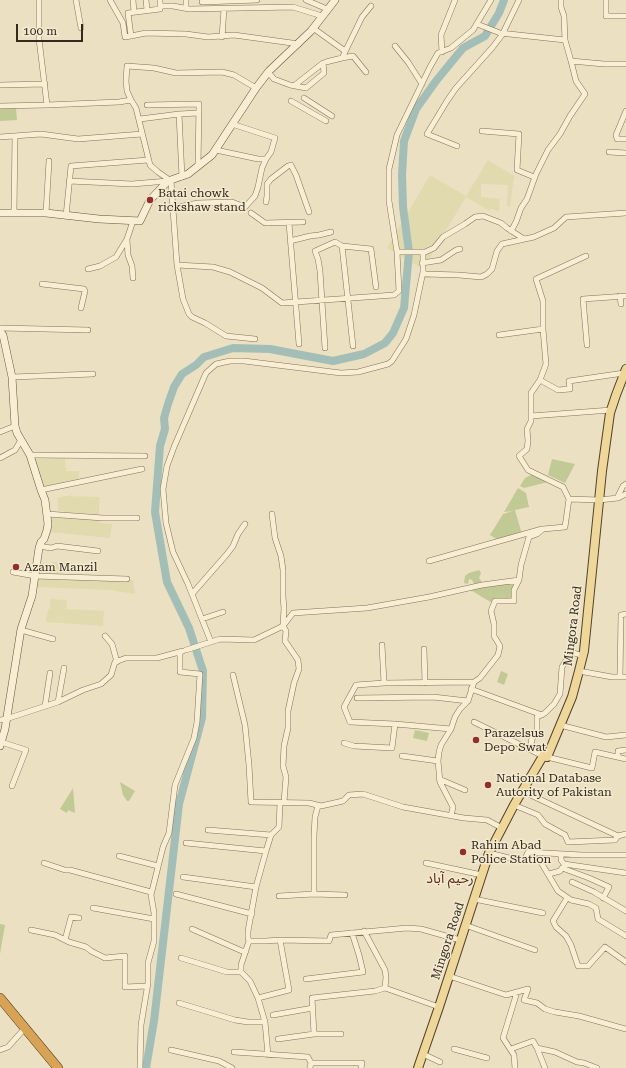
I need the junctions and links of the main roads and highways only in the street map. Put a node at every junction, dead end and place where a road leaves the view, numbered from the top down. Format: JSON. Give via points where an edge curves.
{"nodes":[{"id":1,"x":334,"y":0,"type":"edge"},
{"id":2,"x":0,"y":212,"type":"edge"},
{"id":3,"x":0,"y":329,"type":"edge"},
{"id":4,"x":625,"y":371,"type":"edge"},
{"id":5,"x":3,"y":720,"type":"edge"},
{"id":6,"x":1,"y":744,"type":"edge"},
{"id":7,"x":0,"y":998,"type":"edge"},
{"id":8,"x":58,"y":1068,"type":"edge"},
{"id":9,"x":418,"y":1068,"type":"edge"}],
"edges":[{"from":1,"to":2,"type":"main road","via":[[299,44],[268,72],[216,150],[194,170],[170,181],[150,200],[140,222],[46,213]]},
{"from":3,"to":5,"type":"main road","via":[[12,377],[15,426],[30,455],[47,514],[47,530],[39,546],[32,596],[21,630]]},
{"from":4,"to":9,"type":"main road","name":"Mingora Road","via":[[611,410],[583,656],[572,697],[545,756],[522,791],[489,853]]},
{"from":5,"to":6,"type":"main road","via":[[5,729]]},
{"from":7,"to":8,"type":"highway"}]}
